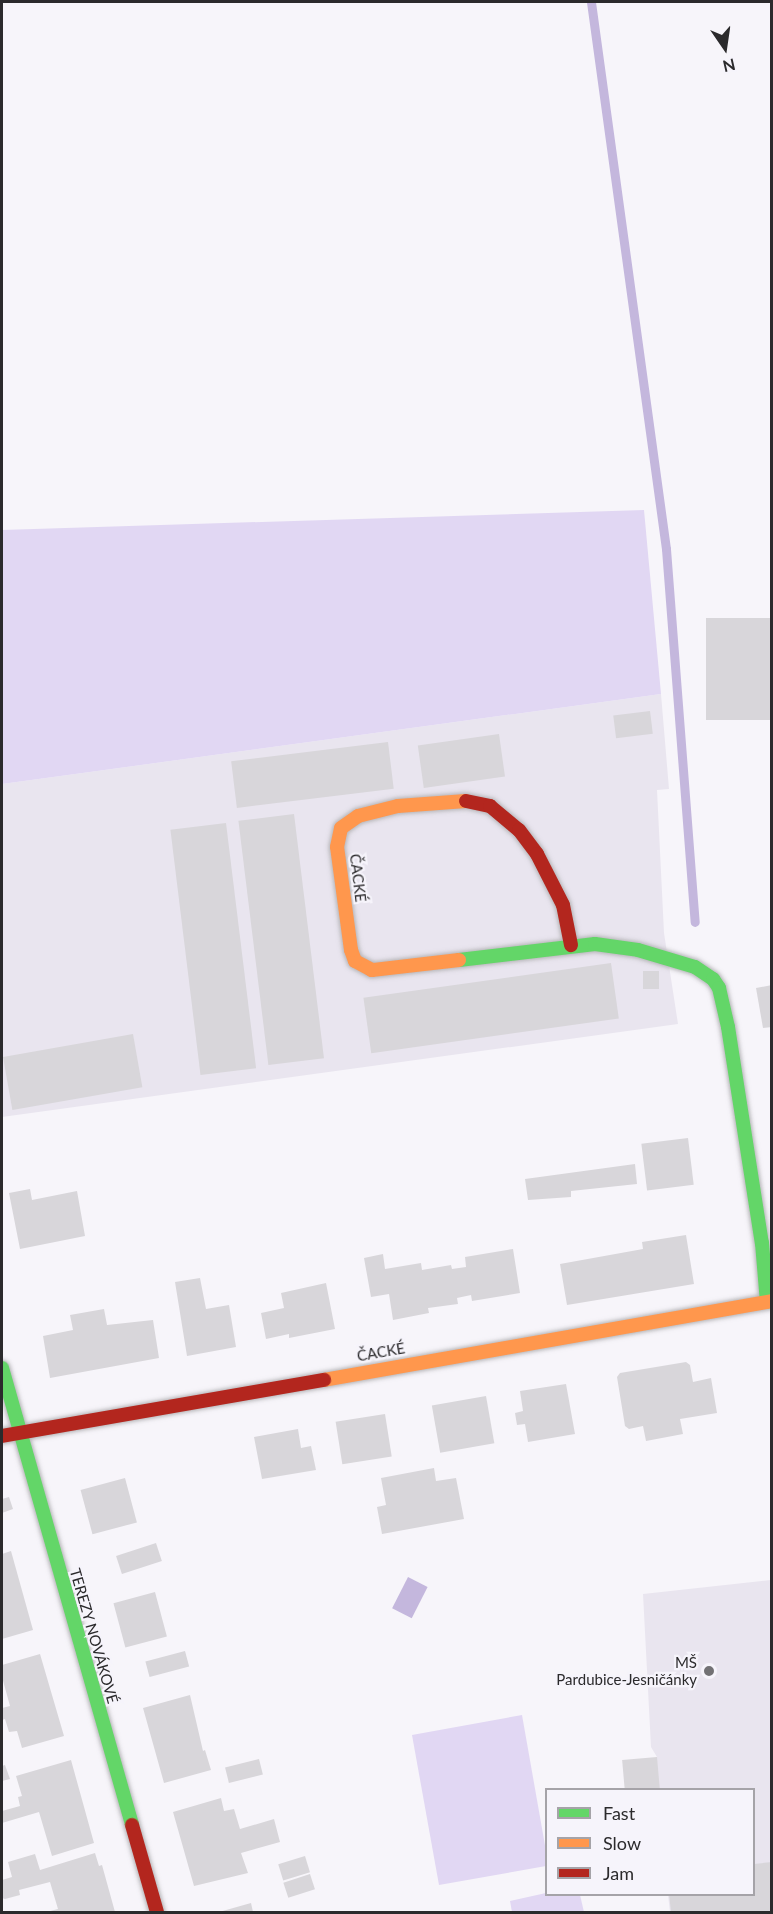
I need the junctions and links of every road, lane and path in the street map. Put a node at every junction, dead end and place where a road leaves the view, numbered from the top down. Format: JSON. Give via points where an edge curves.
{"nodes":[{"id":1,"x":571,"y":945,"type":"junction"},
{"id":2,"x":769,"y":1302,"type":"edge"},
{"id":3,"x":2,"y":1368,"type":"edge"},
{"id":4,"x":18,"y":1433,"type":"junction"},
{"id":5,"x":2,"y":1436,"type":"edge"},
{"id":6,"x":157,"y":1912,"type":"edge"}],
"edges":[{"from":1,"to":1,"type":"street","name":"ČACKÉ","via":[[372,970],[363,967],[355,961],[351,950],[337,847],[341,828],[358,816],[398,806],[458,800],[490,806],[519,830],[537,854],[563,905]]},
{"from":1,"to":2,"type":"street","name":"ČACKÉ","via":[[627,948],[695,966],[718,988],[728,1028]]},
{"from":2,"to":4,"type":"street","name":"ČACKÉ"},
{"from":3,"to":4,"type":"street","name":"TEREZY NOVÁKOVÉ"},
{"from":4,"to":5,"type":"street","name":"ČACKÉ"},
{"from":4,"to":6,"type":"street","name":"TEREZY NOVÁKOVÉ"}]}
